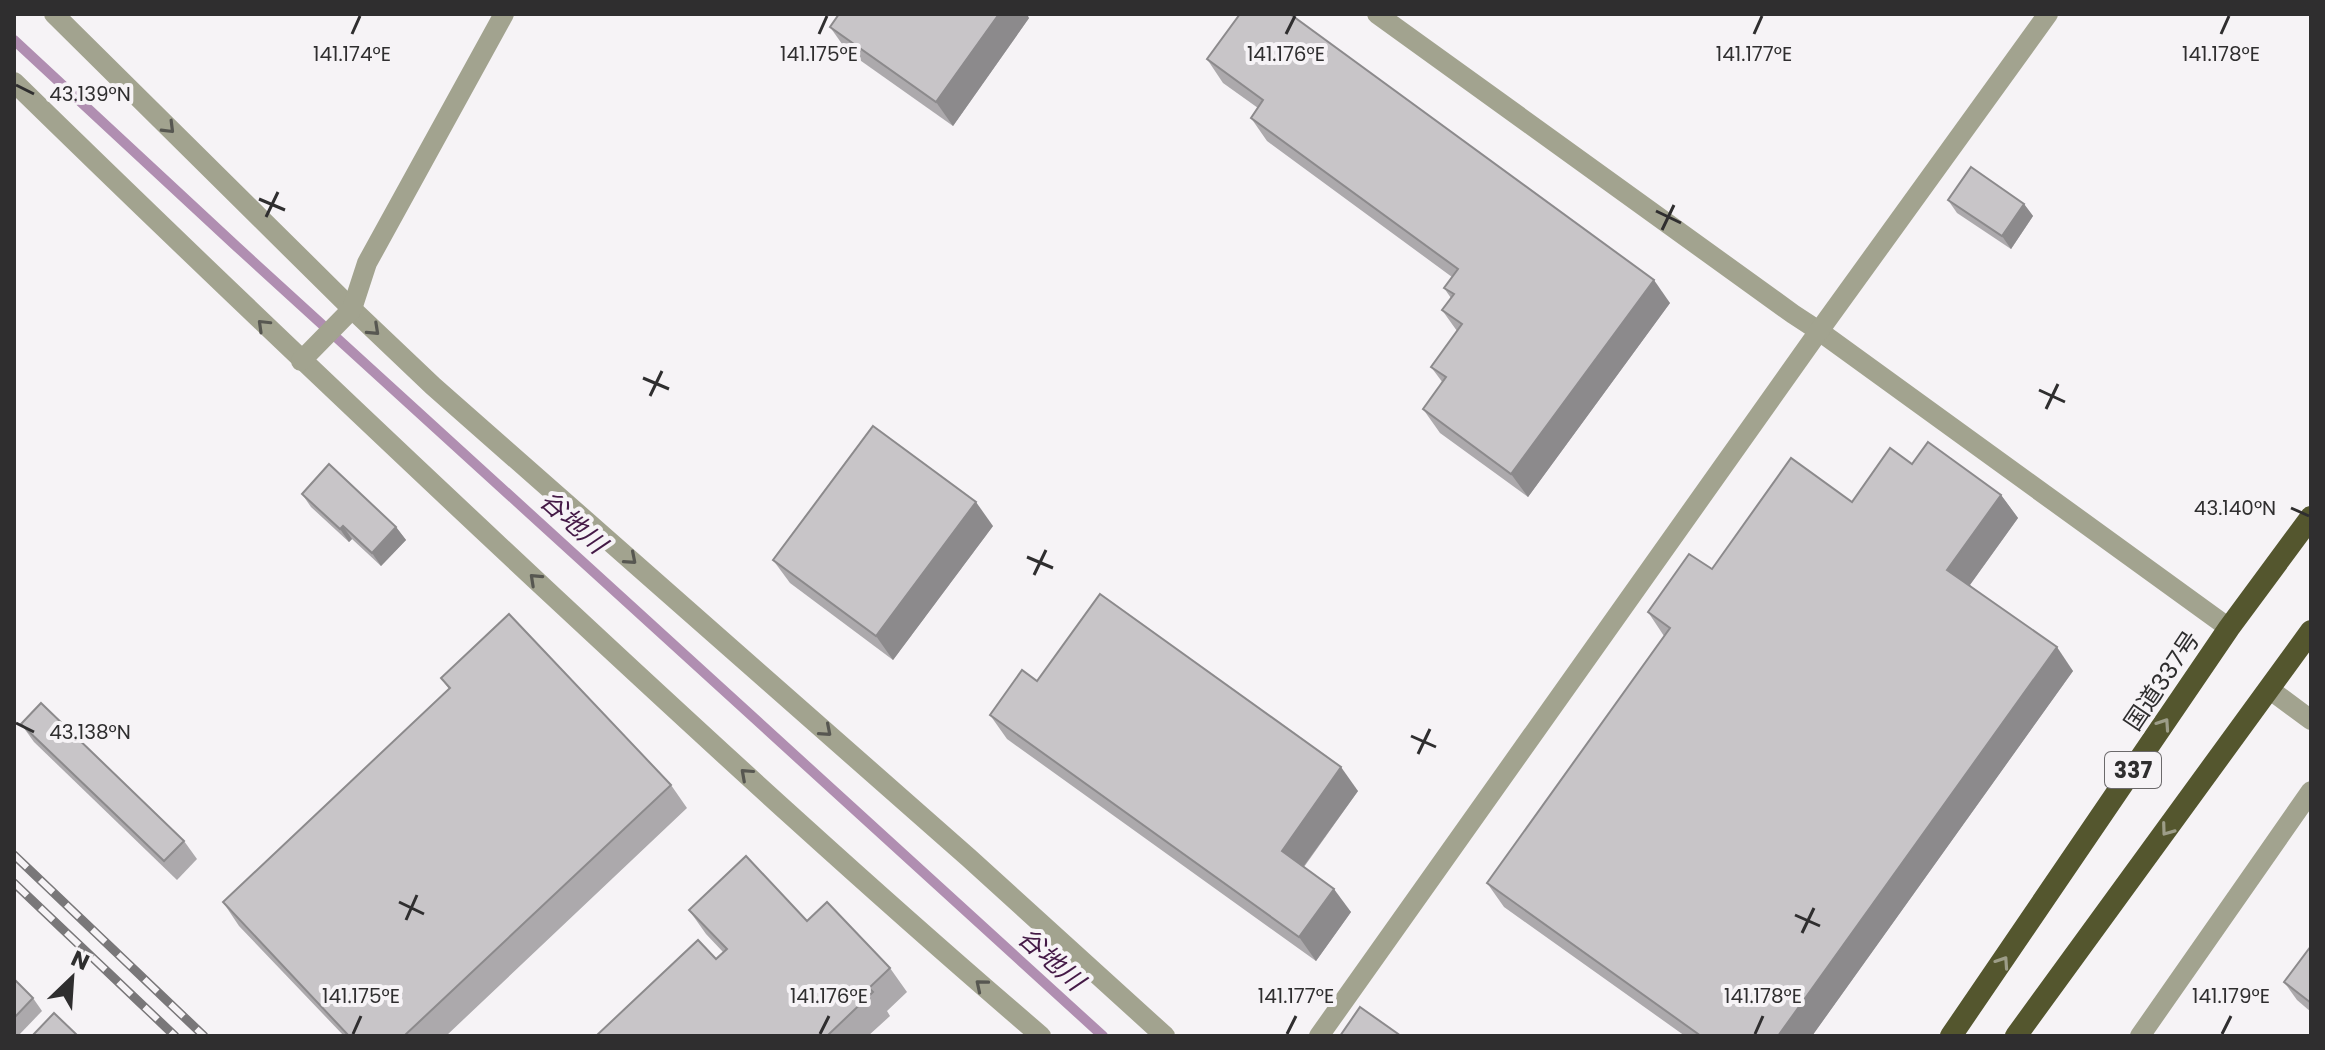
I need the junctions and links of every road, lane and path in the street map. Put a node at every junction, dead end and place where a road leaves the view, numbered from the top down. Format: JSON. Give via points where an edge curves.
{"nodes":[{"id":1,"x":54,"y":14,"type":"edge"},
{"id":2,"x":504,"y":14,"type":"edge"},
{"id":3,"x":1377,"y":14,"type":"edge"},
{"id":4,"x":2048,"y":14,"type":"edge"},
{"id":5,"x":14,"y":82,"type":"edge"},
{"id":6,"x":348,"y":314,"type":"junction"},
{"id":7,"x":1819,"y":331,"type":"junction"},
{"id":8,"x":306,"y":356,"type":"junction"},
{"id":9,"x":2311,"y":517,"type":"edge"},
{"id":10,"x":2229,"y":628,"type":"junction"},
{"id":11,"x":2311,"y":631,"type":"edge"},
{"id":12,"x":2269,"y":689,"type":"junction"},
{"id":13,"x":2311,"y":720,"type":"edge"},
{"id":14,"x":2311,"y":791,"type":"edge"},
{"id":15,"x":1041,"y":1036,"type":"edge"},
{"id":16,"x":1165,"y":1036,"type":"edge"},
{"id":17,"x":1319,"y":1036,"type":"edge"},
{"id":18,"x":1951,"y":1036,"type":"edge"},
{"id":19,"x":2016,"y":1036,"type":"edge"},
{"id":20,"x":2140,"y":1036,"type":"edge"}],
"edges":[{"from":1,"to":6,"type":"street","one_way":true},
{"from":2,"to":6,"type":"street","via":[[367,263]]},
{"from":3,"to":7,"type":"street"},
{"from":4,"to":7,"type":"street"},
{"from":8,"to":5,"type":"street","one_way":true},
{"from":6,"to":8,"type":"street"},
{"from":6,"to":16,"type":"street","one_way":true},
{"from":7,"to":10,"type":"street"},
{"from":7,"to":17,"type":"street"},
{"from":15,"to":8,"type":"street","one_way":true,"via":[[916,930],[635,672]]},
{"from":9,"to":10,"type":"highway","name":"国道337号","number":"337"},
{"from":18,"to":10,"type":"highway","name":"国道337号","number":"337","one_way":true},
{"from":11,"to":12,"type":"highway","number":"337"},
{"from":12,"to":13,"type":"street"},
{"from":12,"to":19,"type":"highway","number":"337","one_way":true},
{"from":14,"to":20,"type":"street"}]}
